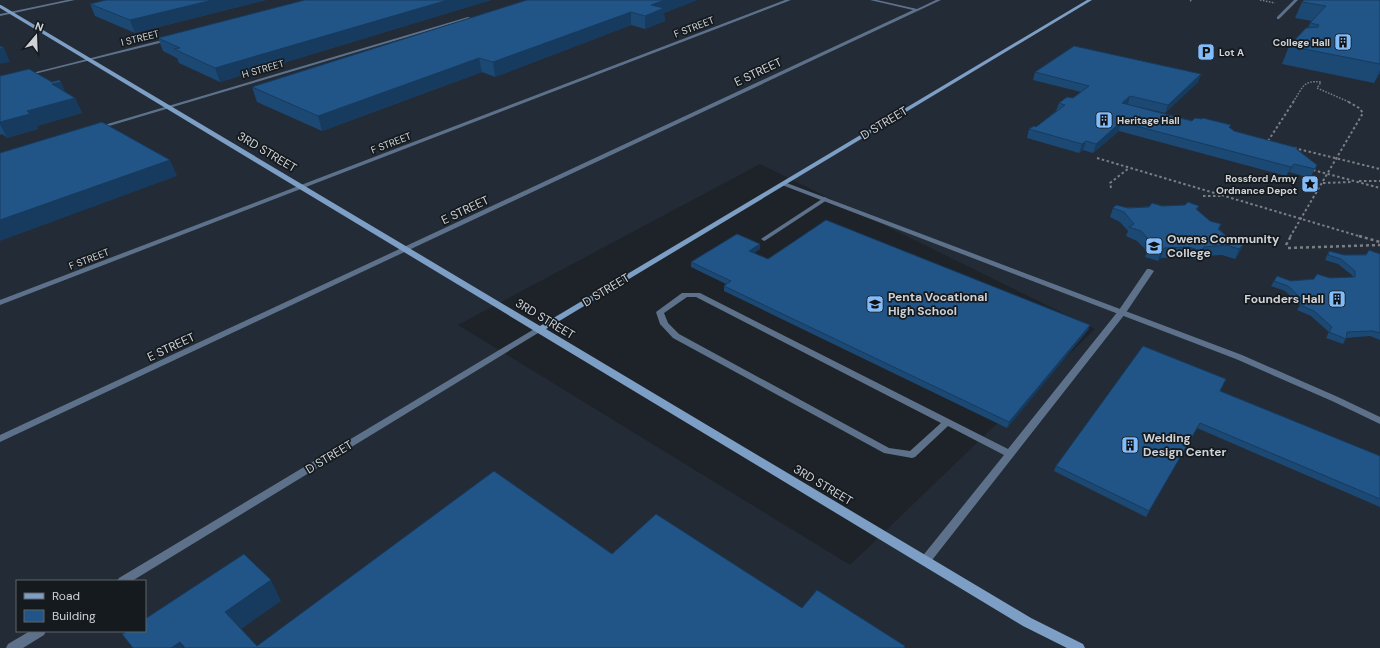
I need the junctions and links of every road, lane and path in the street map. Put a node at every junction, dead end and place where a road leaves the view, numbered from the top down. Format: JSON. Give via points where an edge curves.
{"nodes":[{"id":1,"x":73,"y":0,"type":"edge"},
{"id":2,"x":789,"y":0,"type":"edge"},
{"id":3,"x":872,"y":0,"type":"edge"},
{"id":4,"x":939,"y":0,"type":"edge"},
{"id":5,"x":1090,"y":0,"type":"edge"},
{"id":6,"x":1296,"y":0,"type":"edge"},
{"id":7,"x":0,"y":6,"type":"edge"},
{"id":8,"x":917,"y":10,"type":"junction"},
{"id":9,"x":11,"y":13,"type":"junction"},
{"id":10,"x":0,"y":15,"type":"edge"},
{"id":11,"x":479,"y":16,"type":"edge"},
{"id":12,"x":1278,"y":18,"type":"dead end"},
{"id":13,"x":176,"y":38,"type":"edge"},
{"id":14,"x":88,"y":60,"type":"junction"},
{"id":15,"x":22,"y":76,"type":"edge"},
{"id":16,"x":167,"y":107,"type":"junction"},
{"id":17,"x":91,"y":129,"type":"edge"},
{"id":18,"x":1268,"y":141,"type":"edge"},
{"id":19,"x":1291,"y":147,"type":"edge"},
{"id":20,"x":1097,"y":158,"type":"dead end"},
{"id":21,"x":1338,"y":158,"type":"junction"},
{"id":22,"x":1128,"y":168,"type":"junction"},
{"id":23,"x":1380,"y":169,"type":"edge"},
{"id":24,"x":1312,"y":170,"type":"edge"},
{"id":25,"x":1327,"y":175,"type":"junction"},
{"id":26,"x":1380,"y":181,"type":"edge"},
{"id":27,"x":1355,"y":182,"type":"junction"},
{"id":28,"x":1322,"y":183,"type":"junction"},
{"id":29,"x":784,"y":184,"type":"junction"},
{"id":30,"x":301,"y":187,"type":"junction"},
{"id":31,"x":1112,"y":188,"type":"dead end"},
{"id":32,"x":1380,"y":188,"type":"edge"},
{"id":33,"x":1223,"y":195,"type":"junction"},
{"id":34,"x":1203,"y":196,"type":"dead end"},
{"id":35,"x":826,"y":200,"type":"junction"},
{"id":36,"x":1300,"y":218,"type":"junction"},
{"id":37,"x":764,"y":239,"type":"dead end"},
{"id":38,"x":1379,"y":243,"type":"edge"},
{"id":39,"x":1286,"y":245,"type":"dead end"},
{"id":40,"x":1288,"y":248,"type":"dead end"},
{"id":41,"x":405,"y":250,"type":"junction"},
{"id":42,"x":1150,"y":271,"type":"dead end"},
{"id":43,"x":0,"y":303,"type":"edge"},
{"id":44,"x":1122,"y":312,"type":"junction"},
{"id":45,"x":539,"y":330,"type":"junction"},
{"id":46,"x":1380,"y":421,"type":"edge"},
{"id":47,"x":947,"y":422,"type":"junction"},
{"id":48,"x":0,"y":439,"type":"edge"},
{"id":49,"x":1010,"y":454,"type":"junction"},
{"id":50,"x":925,"y":561,"type":"junction"},
{"id":51,"x":125,"y":580,"type":"edge"},
{"id":52,"x":38,"y":632,"type":"edge"},
{"id":53,"x":12,"y":648,"type":"edge"},
{"id":54,"x":1079,"y":648,"type":"edge"}],
"edges":[{"from":1,"to":9,"type":"street"},
{"from":2,"to":30,"type":"street","name":"F STREET"},
{"from":3,"to":8,"type":"street"},
{"from":4,"to":8,"type":"street","name":"E STREET"},
{"from":5,"to":29,"type":"street","name":"D STREET"},
{"from":6,"to":12,"type":"street"},
{"from":7,"to":9,"type":"street","name":"3RD STREET"},
{"from":8,"to":41,"type":"street","name":"E STREET"},
{"from":9,"to":10,"type":"street"},
{"from":9,"to":14,"type":"street","name":"3RD STREET"},
{"from":11,"to":16,"type":"street","name":"H STREET"},
{"from":13,"to":14,"type":"street","name":"I STREET"},
{"from":14,"to":15,"type":"street","name":"I STREET"},
{"from":14,"to":16,"type":"street","name":"3RD STREET"},
{"from":16,"to":17,"type":"street","name":"H STREET"},
{"from":16,"to":30,"type":"street","name":"3RD STREET"},
{"from":18,"to":21,"type":"path","via":[[1305,84],[1310,81],[1321,82],[1317,88],[1325,94],[1349,102],[1363,113]]},
{"from":19,"to":21,"type":"path"},
{"from":20,"to":22,"type":"path"},
{"from":21,"to":23,"type":"path"},
{"from":21,"to":25,"type":"path"},
{"from":22,"to":31,"type":"path","via":[[1110,183]]},
{"from":22,"to":33,"type":"path"},
{"from":24,"to":25,"type":"path"},
{"from":25,"to":27,"type":"path"},
{"from":25,"to":28,"type":"path"},
{"from":26,"to":27,"type":"path"},
{"from":27,"to":28,"type":"path"},
{"from":27,"to":32,"type":"path"},
{"from":28,"to":36,"type":"path"},
{"from":29,"to":35,"type":"street"},
{"from":29,"to":45,"type":"street","name":"D STREET"},
{"from":30,"to":41,"type":"street","name":"3RD STREET"},
{"from":30,"to":43,"type":"street","name":"F STREET"},
{"from":33,"to":34,"type":"path"},
{"from":33,"to":36,"type":"path"},
{"from":35,"to":37,"type":"street"},
{"from":35,"to":44,"type":"street"},
{"from":36,"to":38,"type":"path"},
{"from":36,"to":39,"type":"path"},
{"from":38,"to":40,"type":"path"},
{"from":41,"to":45,"type":"street","name":"3RD STREET"},
{"from":41,"to":48,"type":"street","name":"E STREET"},
{"from":42,"to":44,"type":"street"},
{"from":44,"to":46,"type":"street","via":[[1246,360]]},
{"from":44,"to":49,"type":"street"},
{"from":45,"to":50,"type":"street","name":"3RD STREET"},
{"from":45,"to":51,"type":"street","name":"D STREET"},
{"from":47,"to":47,"type":"street","via":[[697,295],[685,295],[660,312],[664,324],[676,336],[887,451],[912,454]]},
{"from":47,"to":49,"type":"street"},
{"from":49,"to":50,"type":"street"},
{"from":50,"to":54,"type":"street","name":"3RD STREET","via":[[1027,622]]},
{"from":52,"to":53,"type":"street"}]}
